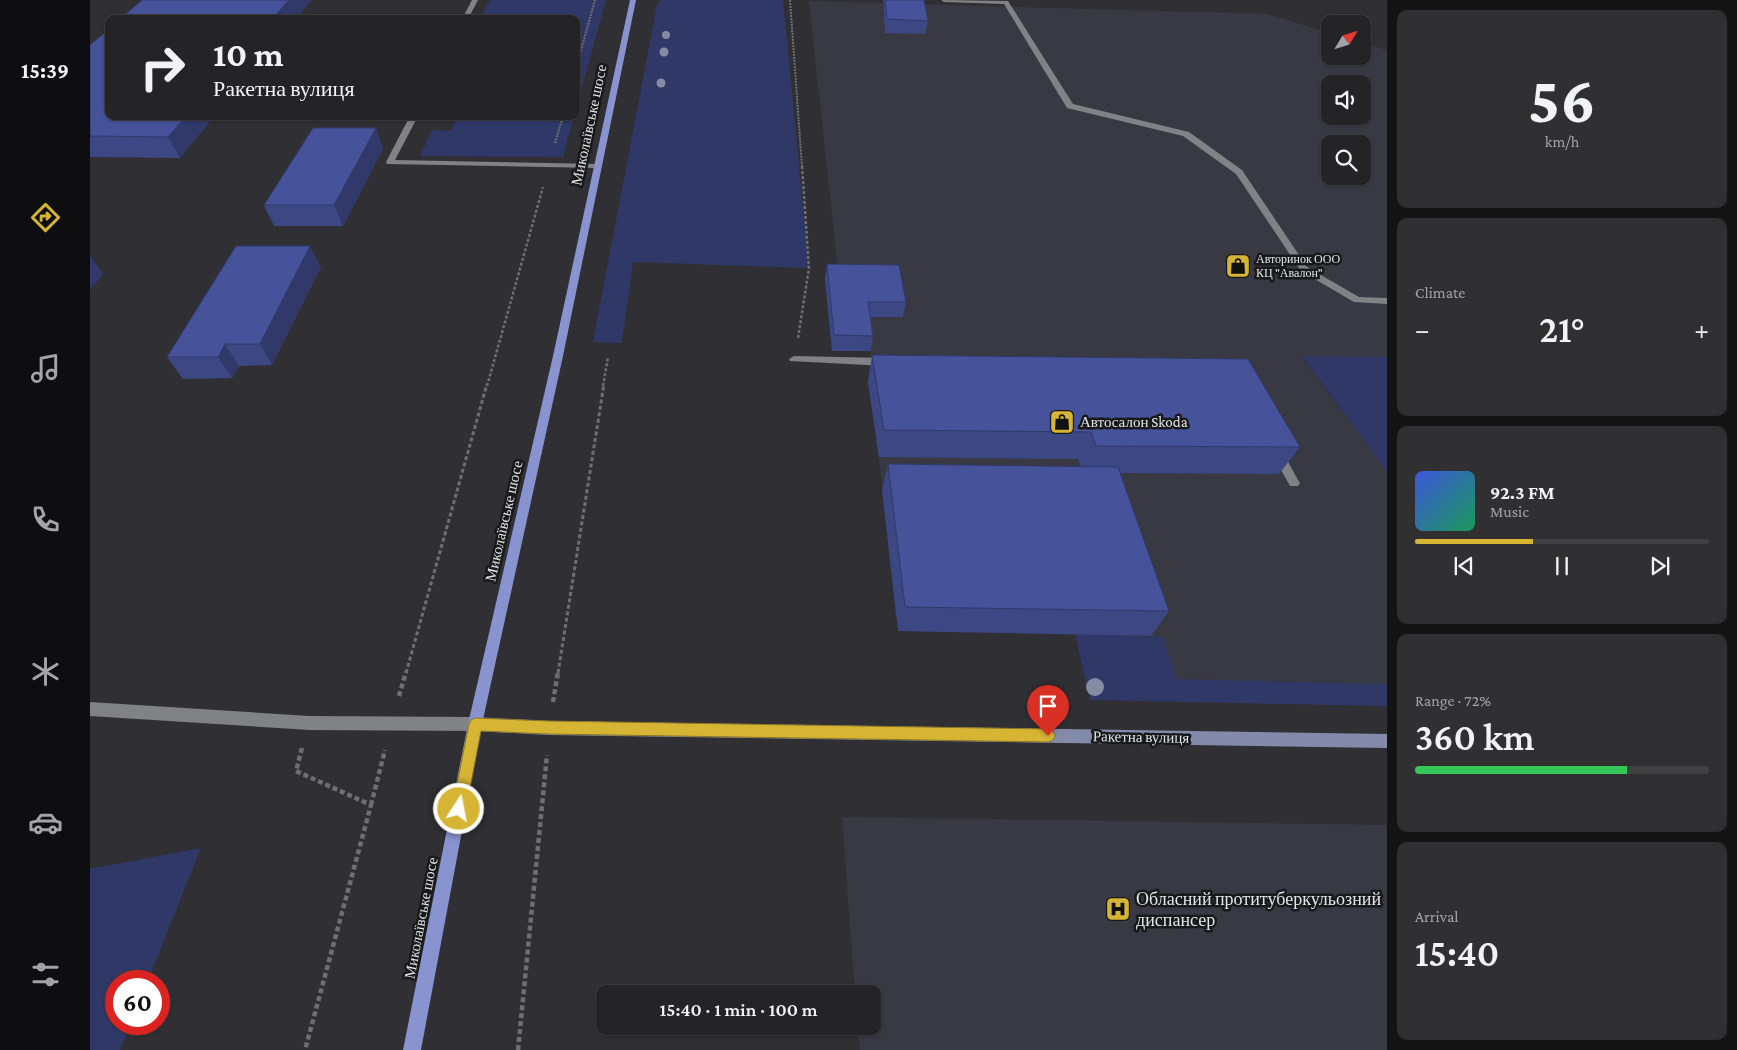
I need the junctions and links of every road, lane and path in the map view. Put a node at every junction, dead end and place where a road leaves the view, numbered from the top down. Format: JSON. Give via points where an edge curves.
{"nodes":[{"id":1,"x":475,"y":0,"type":"edge"},
{"id":2,"x":595,"y":0,"type":"edge"},
{"id":3,"x":633,"y":0,"type":"edge"},
{"id":4,"x":790,"y":0,"type":"edge"},
{"id":5,"x":944,"y":0,"type":"edge"},
{"id":6,"x":467,"y":15,"type":"edge"},
{"id":7,"x":580,"y":54,"type":"edge"},
{"id":8,"x":412,"y":120,"type":"edge"},
{"id":9,"x":562,"y":120,"type":"edge"},
{"id":10,"x":549,"y":166,"type":"junction"},
{"id":11,"x":597,"y":166,"type":"junction"},
{"id":12,"x":1387,"y":301,"type":"edge"},
{"id":13,"x":608,"y":357,"type":"dead end"},
{"id":14,"x":794,"y":359,"type":"joint"},
{"id":15,"x":902,"y":363,"type":"edge"},
{"id":16,"x":1271,"y":441,"type":"edge"},
{"id":17,"x":1294,"y":483,"type":"dead end"},
{"id":18,"x":90,"y":709,"type":"edge"},
{"id":19,"x":309,"y":723,"type":"junction"},
{"id":20,"x":392,"y":724,"type":"junction"},
{"id":21,"x":475,"y":724,"type":"junction"},
{"id":22,"x":549,"y":728,"type":"junction"},
{"id":23,"x":1387,"y":741,"type":"edge"},
{"id":24,"x":371,"y":806,"type":"junction"},
{"id":25,"x":305,"y":1050,"type":"edge"},
{"id":26,"x":412,"y":1050,"type":"edge"},
{"id":27,"x":518,"y":1050,"type":"edge"}],
"edges":[{"from":1,"to":6,"type":"lane"},
{"from":2,"to":7,"type":"path"},
{"from":3,"to":11,"type":"main road","name":"Миколаївське шосе"},
{"from":4,"to":14,"type":"path","via":[[810,268]]},
{"from":5,"to":12,"type":"lane","via":[[1006,2],[1070,106],[1186,134],[1239,172],[1304,269],[1357,300]]},
{"from":8,"to":10,"type":"lane","via":[[390,162]]},
{"from":9,"to":10,"type":"path"},
{"from":10,"to":11,"type":"lane"},
{"from":10,"to":20,"type":"path"},
{"from":11,"to":21,"type":"main road","name":"Миколаївське шосе"},
{"from":13,"to":22,"type":"path"},
{"from":14,"to":15,"type":"lane"},
{"from":16,"to":17,"type":"lane"},
{"from":18,"to":19,"type":"lane"},
{"from":19,"to":20,"type":"lane"},
{"from":19,"to":24,"type":"path","via":[[296,771]]},
{"from":20,"to":21,"type":"lane"},
{"from":20,"to":24,"type":"path"},
{"from":21,"to":22,"type":"street","name":"Ракетна вулиця"},
{"from":21,"to":26,"type":"main road","name":"Миколаївське шосе"},
{"from":22,"to":23,"type":"street","name":"Ракетна вулиця"},
{"from":22,"to":27,"type":"path"},
{"from":24,"to":25,"type":"path"}]}
